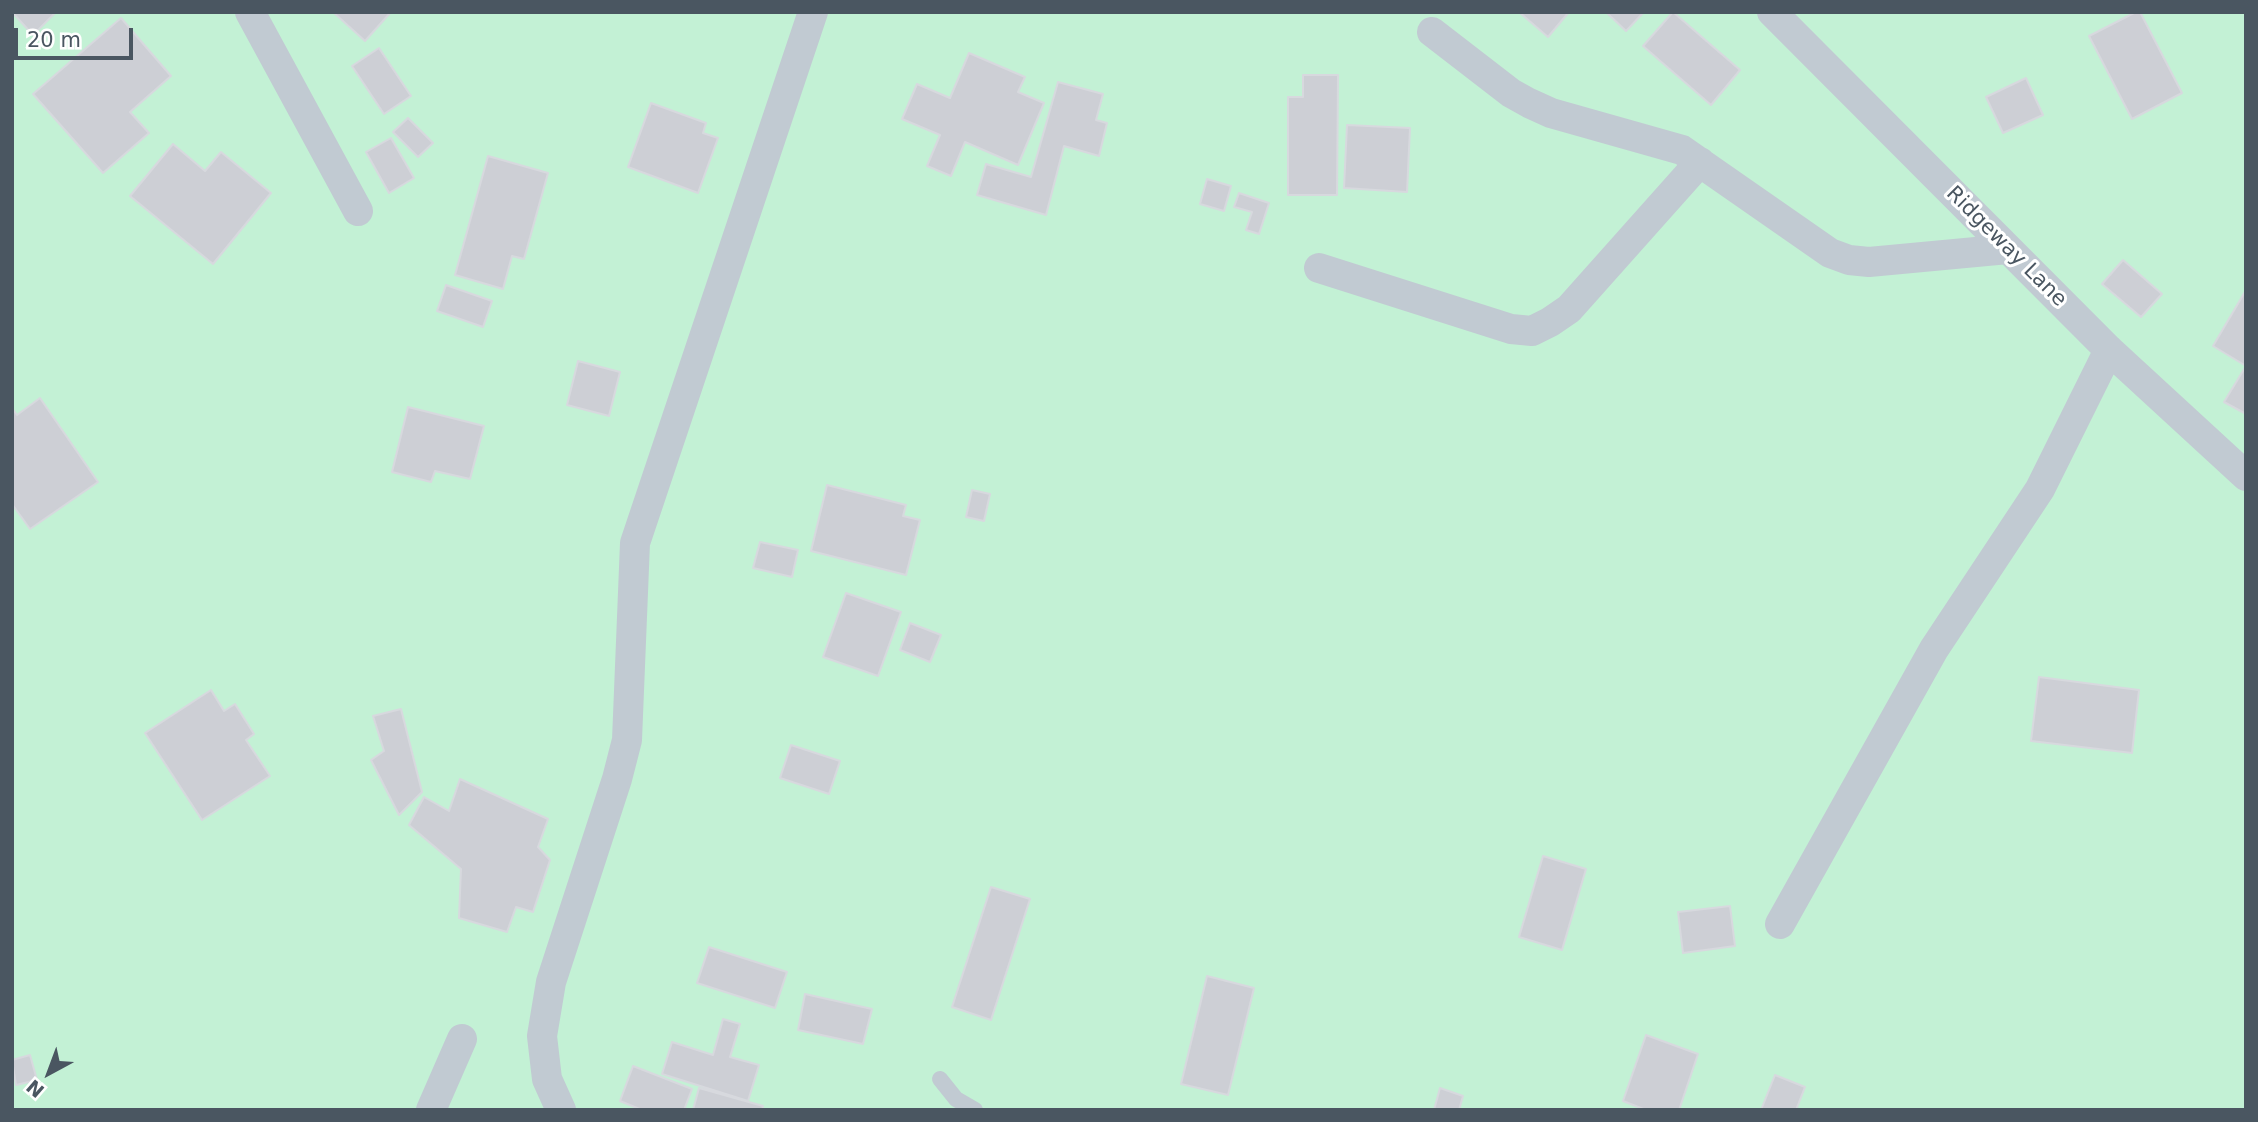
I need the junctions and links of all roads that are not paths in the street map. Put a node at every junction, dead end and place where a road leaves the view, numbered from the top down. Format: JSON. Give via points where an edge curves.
{"nodes":[{"id":1,"x":250,"y":12,"type":"edge"},
{"id":2,"x":813,"y":12,"type":"edge"},
{"id":3,"x":1773,"y":12,"type":"edge"},
{"id":4,"x":1433,"y":33,"type":"dead end"},
{"id":5,"x":1700,"y":162,"type":"junction"},
{"id":6,"x":358,"y":211,"type":"dead end"},
{"id":7,"x":2008,"y":248,"type":"junction"},
{"id":8,"x":1320,"y":268,"type":"dead end"},
{"id":9,"x":2109,"y":350,"type":"junction"},
{"id":10,"x":2246,"y":476,"type":"edge"},
{"id":11,"x":1780,"y":924,"type":"dead end"},
{"id":12,"x":462,"y":1039,"type":"dead end"},
{"id":13,"x":940,"y":1079,"type":"dead end"},
{"id":14,"x":431,"y":1110,"type":"edge"},
{"id":15,"x":561,"y":1110,"type":"edge"},
{"id":16,"x":975,"y":1110,"type":"edge"}],
"edges":[{"from":1,"to":6,"type":"street"},
{"from":2,"to":15,"type":"street","via":[[635,543],[627,740],[551,982],[542,1036],[547,1079]]},
{"from":3,"to":7,"type":"street","name":"Ridgeway Lane"},
{"from":4,"to":5,"type":"street","via":[[1529,103],[1682,150]]},
{"from":5,"to":7,"type":"street","via":[[1830,253],[1849,260]]},
{"from":5,"to":8,"type":"street","via":[[1569,309],[1532,331],[1510,329]]},
{"from":7,"to":9,"type":"street","name":"Ridgeway Lane"},
{"from":9,"to":10,"type":"street","name":"Ridgeway Lane"},
{"from":9,"to":11,"type":"street","via":[[2040,489],[1934,649]]},
{"from":12,"to":14,"type":"street"},
{"from":13,"to":16,"type":"lane","via":[[956,1099]]}]}
